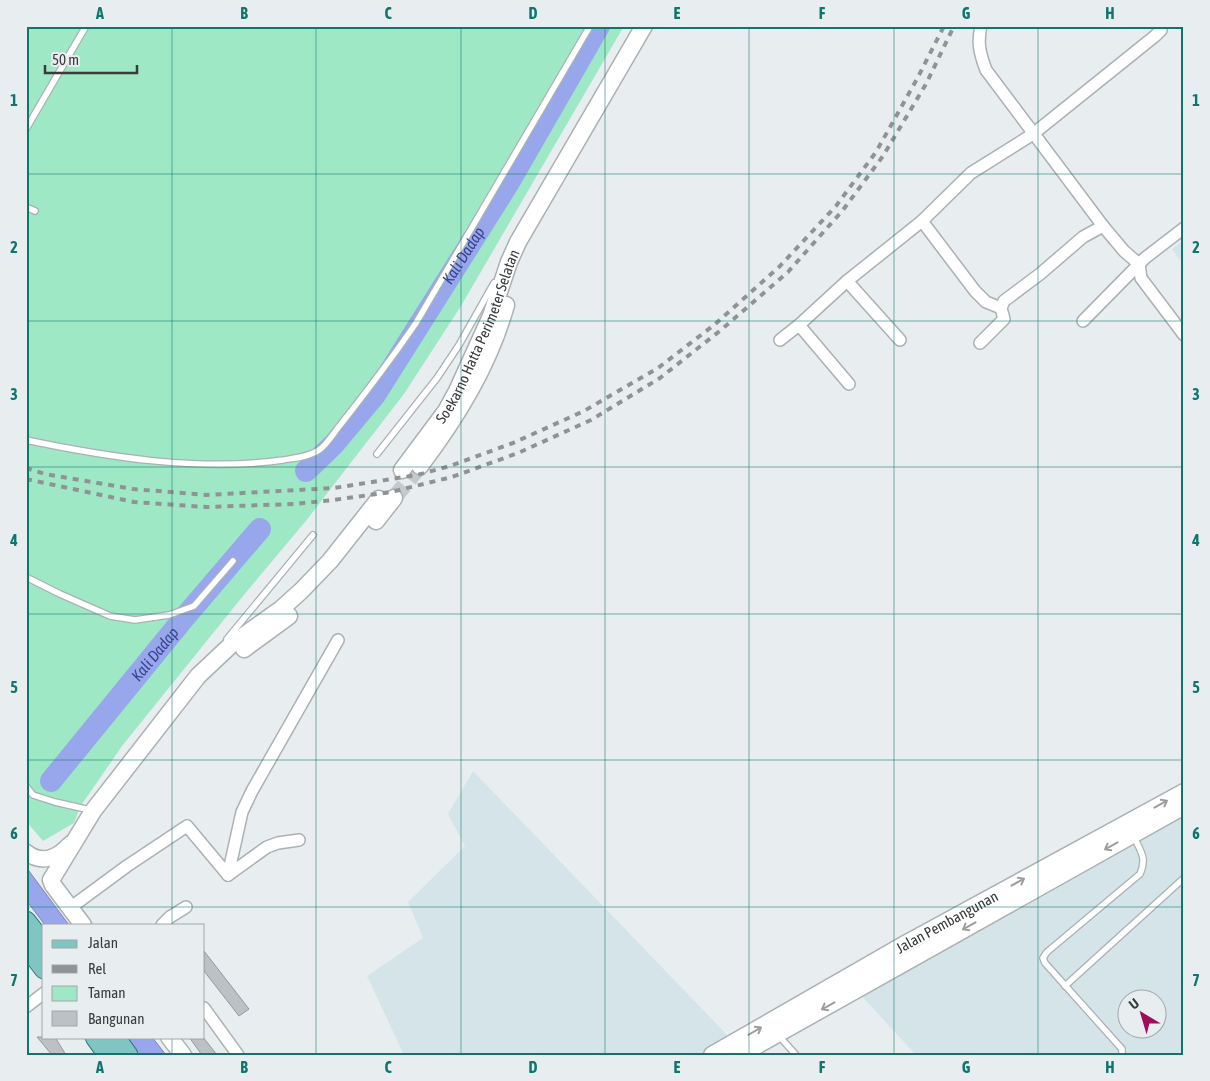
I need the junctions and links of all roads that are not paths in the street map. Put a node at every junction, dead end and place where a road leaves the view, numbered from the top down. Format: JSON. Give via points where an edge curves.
{"nodes":[{"id":1,"x":86,"y":26,"type":"edge"},
{"id":2,"x":590,"y":26,"type":"edge"},
{"id":3,"x":644,"y":26,"type":"edge"},
{"id":4,"x":981,"y":26,"type":"edge"},
{"id":5,"x":1160,"y":26,"type":"edge"},
{"id":6,"x":26,"y":129,"type":"edge"},
{"id":7,"x":1033,"y":134,"type":"junction"},
{"id":8,"x":544,"y":197,"type":"junction"},
{"id":9,"x":26,"y":206,"type":"edge"},
{"id":10,"x":35,"y":211,"type":"dead end"},
{"id":11,"x":922,"y":221,"type":"junction"},
{"id":12,"x":1103,"y":226,"type":"junction"},
{"id":13,"x":1184,"y":228,"type":"edge"},
{"id":14,"x":518,"y":242,"type":"junction"},
{"id":15,"x":1139,"y":264,"type":"junction"},
{"id":16,"x":847,"y":281,"type":"junction"},
{"id":17,"x":1001,"y":308,"type":"junction"},
{"id":18,"x":1083,"y":321,"type":"dead end"},
{"id":19,"x":800,"y":325,"type":"junction"},
{"id":20,"x":1184,"y":335,"type":"edge"},
{"id":21,"x":780,"y":340,"type":"dead end"},
{"id":22,"x":900,"y":340,"type":"dead end"},
{"id":23,"x":980,"y":343,"type":"dead end"},
{"id":24,"x":849,"y":384,"type":"dead end"},
{"id":25,"x":26,"y":440,"type":"edge"},
{"id":26,"x":377,"y":454,"type":"dead end"},
{"id":27,"x":420,"y":466,"type":"tunnel mouth"},
{"id":28,"x":402,"y":470,"type":"tunnel mouth"},
{"id":29,"x":313,"y":535,"type":"dead end"},
{"id":30,"x":232,"y":561,"type":"dead end"},
{"id":31,"x":26,"y":577,"type":"edge"},
{"id":32,"x":338,"y":640,"type":"dead end"},
{"id":33,"x":198,"y":676,"type":"junction"},
{"id":34,"x":176,"y":703,"type":"junction"},
{"id":35,"x":26,"y":786,"type":"edge"},
{"id":36,"x":1184,"y":792,"type":"edge"},
{"id":37,"x":1184,"y":806,"type":"edge"},
{"id":38,"x":93,"y":811,"type":"junction"},
{"id":39,"x":1129,"y":829,"type":"junction"},
{"id":40,"x":81,"y":832,"type":"junction"},
{"id":41,"x":299,"y":840,"type":"dead end"},
{"id":42,"x":26,"y":852,"type":"edge"},
{"id":43,"x":228,"y":875,"type":"junction"},
{"id":44,"x":1184,"y":878,"type":"edge"},
{"id":45,"x":68,"y":905,"type":"junction"},
{"id":46,"x":186,"y":906,"type":"dead end"},
{"id":47,"x":26,"y":921,"type":"edge"},
{"id":48,"x":82,"y":924,"type":"edge"},
{"id":49,"x":163,"y":924,"type":"edge"},
{"id":50,"x":42,"y":941,"type":"edge"},
{"id":51,"x":26,"y":946,"type":"edge"},
{"id":52,"x":42,"y":966,"type":"edge"},
{"id":53,"x":1065,"y":986,"type":"junction"},
{"id":54,"x":42,"y":995,"type":"edge"},
{"id":55,"x":26,"y":1007,"type":"edge"},
{"id":56,"x":205,"y":1009,"type":"edge"},
{"id":57,"x":777,"y":1034,"type":"junction"},
{"id":58,"x":96,"y":1038,"type":"edge"},
{"id":59,"x":116,"y":1038,"type":"edge"},
{"id":60,"x":170,"y":1038,"type":"edge"},
{"id":61,"x":108,"y":1055,"type":"edge"},
{"id":62,"x":128,"y":1055,"type":"edge"},
{"id":63,"x":183,"y":1055,"type":"edge"},
{"id":64,"x":238,"y":1055,"type":"edge"},
{"id":65,"x":712,"y":1055,"type":"edge"},
{"id":66,"x":740,"y":1055,"type":"edge"},
{"id":67,"x":796,"y":1055,"type":"edge"},
{"id":68,"x":1122,"y":1055,"type":"edge"}],
"edges":[{"from":1,"to":6,"type":"lane"},
{"from":2,"to":25,"type":"lane","via":[[416,323],[320,450],[301,457],[264,462],[208,463],[134,459]]},
{"from":3,"to":8,"type":"main road","name":"Soekarno Hatta Perimeter Selatan"},
{"from":4,"to":7,"type":"street","via":[[978,40],[986,70]]},
{"from":5,"to":7,"type":"street","via":[[1161,30],[1155,36]]},
{"from":7,"to":11,"type":"street","via":[[971,173]]},
{"from":7,"to":12,"type":"street"},
{"from":8,"to":14,"type":"main road","name":"Soekarno Hatta Perimeter Selatan"},
{"from":8,"to":27,"type":"main road","name":"Soekarno Hatta Perimeter Selatan","via":[[524,244],[487,356],[469,394]]},
{"from":9,"to":10,"type":"lane"},
{"from":11,"to":16,"type":"street"},
{"from":11,"to":17,"type":"street","via":[[975,291],[986,302]]},
{"from":12,"to":15,"type":"street"},
{"from":12,"to":17,"type":"street","via":[[1083,237],[1004,301]]},
{"from":13,"to":15,"type":"street"},
{"from":14,"to":26,"type":"lane","via":[[459,345]]},
{"from":14,"to":28,"type":"main road","name":"Soekarno Hatta Perimeter Selatan","via":[[491,316],[457,391]]},
{"from":15,"to":18,"type":"street"},
{"from":15,"to":20,"type":"street","via":[[1141,278]]},
{"from":16,"to":19,"type":"street"},
{"from":16,"to":22,"type":"street"},
{"from":17,"to":23,"type":"street","via":[[1004,319]]},
{"from":19,"to":21,"type":"street"},
{"from":19,"to":24,"type":"street"},
{"from":29,"to":33,"type":"lane"},
{"from":30,"to":31,"type":"lane","via":[[194,606],[169,616],[135,620],[110,616]]},
{"from":32,"to":43,"type":"street","via":[[242,812]]},
{"from":33,"to":34,"type":"main road"},
{"from":33,"to":34,"type":"main road","via":[[232,644],[302,592],[387,499],[344,561],[310,599],[202,679]]},
{"from":34,"to":38,"type":"main road"},
{"from":35,"to":38,"type":"lane","via":[[33,795]]},
{"from":39,"to":36,"type":"main road","name":"Jalan Pembangunan","one_way":true},
{"from":37,"to":39,"type":"main road","name":"Jalan Pembangunan"},
{"from":38,"to":40,"type":"main road"},
{"from":39,"to":53,"type":"lane","via":[[1143,854],[1140,874],[1043,958]]},
{"from":39,"to":57,"type":"main road","name":"Jalan Pembangunan","one_way":true},
{"from":65,"to":39,"type":"main road","name":"Jalan Pembangunan","one_way":true,"via":[[907,943]]},
{"from":40,"to":42,"type":"street","via":[[53,858],[39,859]]},
{"from":40,"to":45,"type":"main road","via":[[51,882]]},
{"from":41,"to":43,"type":"street","via":[[267,846]]},
{"from":43,"to":45,"type":"street","via":[[187,826]]},
{"from":44,"to":53,"type":"lane"},
{"from":45,"to":48,"type":"main road"},
{"from":46,"to":49,"type":"street"},
{"from":47,"to":50,"type":"main road"},
{"from":51,"to":52,"type":"main road"},
{"from":53,"to":68,"type":"lane","via":[[1122,1049]]},
{"from":54,"to":55,"type":"street"},
{"from":56,"to":64,"type":"street"},
{"from":57,"to":66,"type":"main road","name":"Jalan Pembangunan"},
{"from":57,"to":67,"type":"lane"},
{"from":58,"to":61,"type":"main road"},
{"from":59,"to":62,"type":"main road"},
{"from":60,"to":63,"type":"main road"}]}
